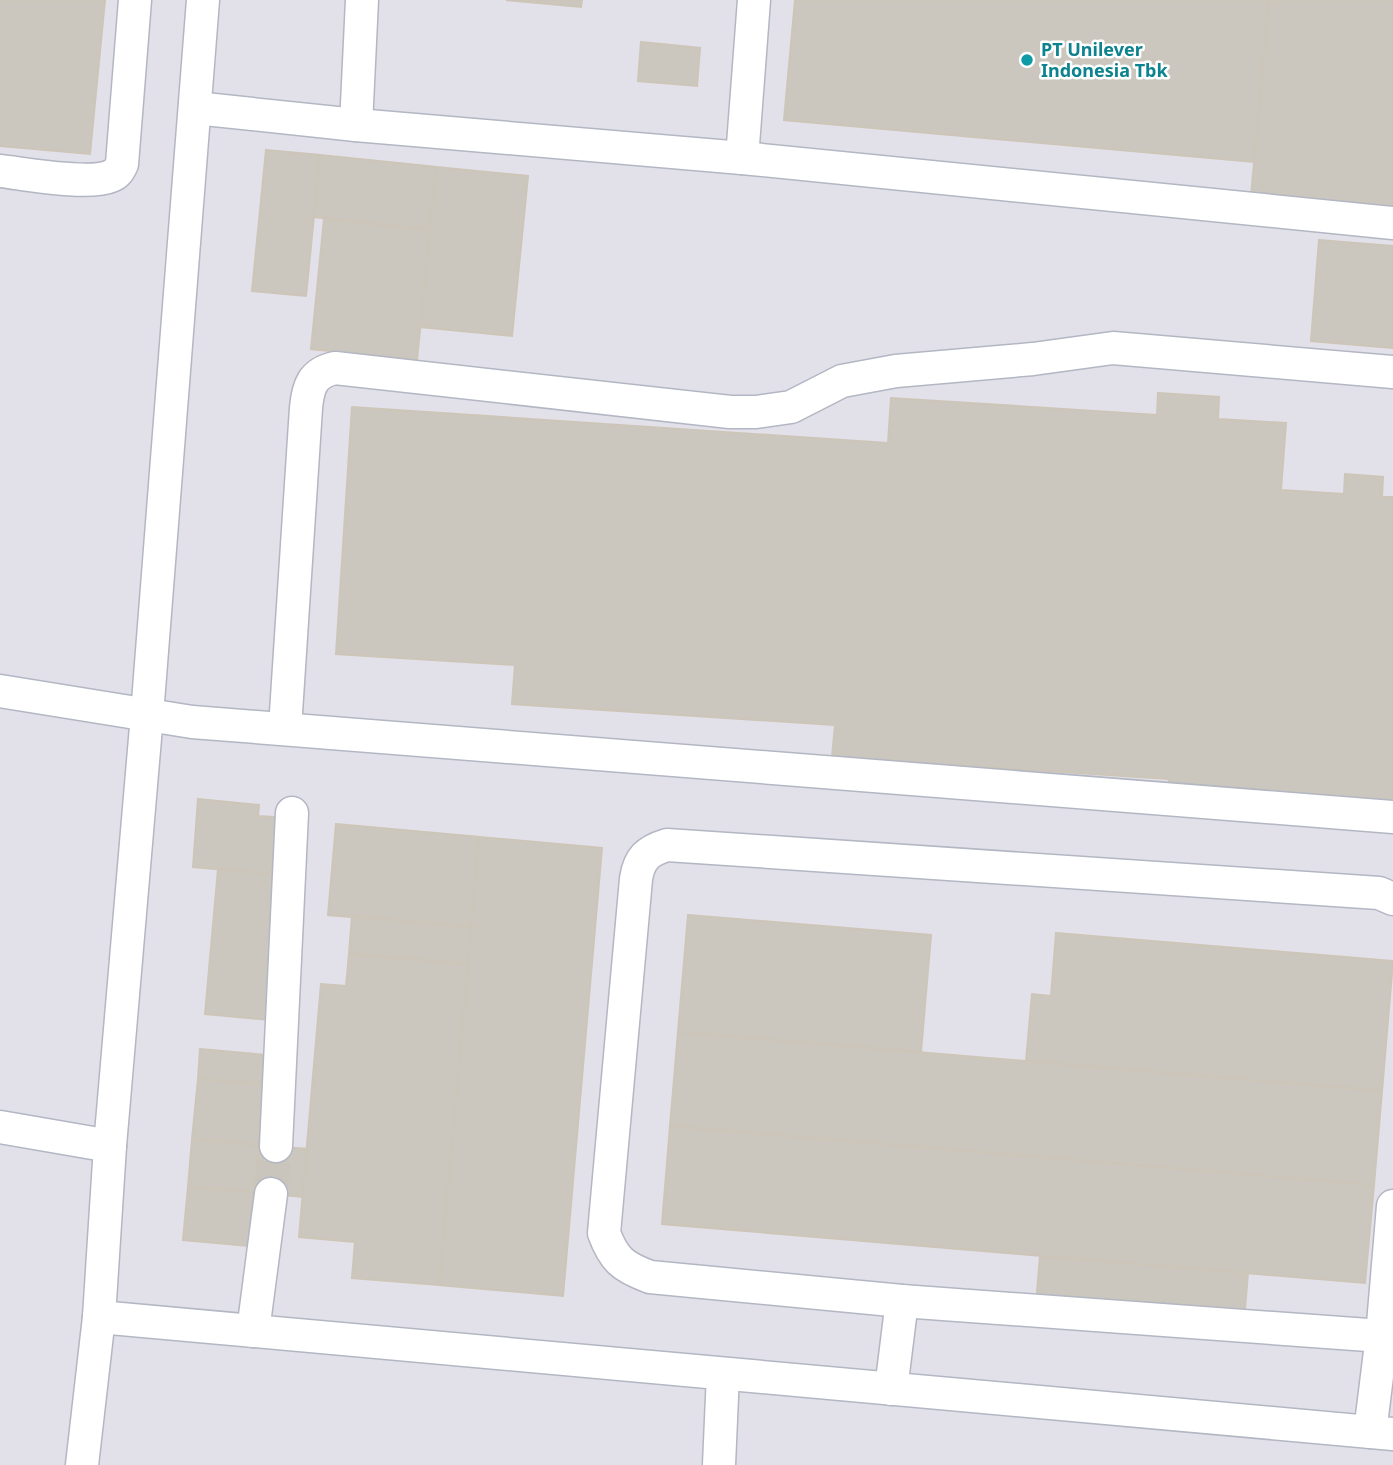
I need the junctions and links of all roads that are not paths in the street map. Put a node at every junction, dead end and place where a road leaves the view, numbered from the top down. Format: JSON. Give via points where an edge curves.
{"nodes":[{"id":1,"x":135,"y":0,"type":"edge"},
{"id":2,"x":203,"y":0,"type":"edge"},
{"id":3,"x":362,"y":0,"type":"edge"},
{"id":4,"x":754,"y":0,"type":"edge"},
{"id":5,"x":195,"y":108,"type":"junction"},
{"id":6,"x":356,"y":125,"type":"junction"},
{"id":7,"x":742,"y":158,"type":"junction"},
{"id":8,"x":0,"y":171,"type":"edge"},
{"id":9,"x":1393,"y":223,"type":"edge"},
{"id":10,"x":1393,"y":372,"type":"edge"},
{"id":11,"x":0,"y":691,"type":"edge"},
{"id":12,"x":147,"y":715,"type":"junction"},
{"id":13,"x":285,"y":729,"type":"junction"},
{"id":14,"x":292,"y":813,"type":"dead end"},
{"id":15,"x":1393,"y":817,"type":"edge"},
{"id":16,"x":1393,"y":899,"type":"edge"},
{"id":17,"x":0,"y":1127,"type":"edge"},
{"id":18,"x":110,"y":1146,"type":"junction"},
{"id":19,"x":276,"y":1146,"type":"tunnel mouth"},
{"id":20,"x":271,"y":1194,"type":"tunnel mouth"},
{"id":21,"x":1393,"y":1206,"type":"edge"},
{"id":22,"x":902,"y":1301,"type":"junction"},
{"id":23,"x":99,"y":1317,"type":"junction"},
{"id":24,"x":253,"y":1331,"type":"junction"},
{"id":25,"x":1382,"y":1336,"type":"junction"},
{"id":26,"x":723,"y":1374,"type":"junction"},
{"id":27,"x":891,"y":1389,"type":"junction"},
{"id":28,"x":1381,"y":1433,"type":"edge"},
{"id":29,"x":82,"y":1465,"type":"edge"},
{"id":30,"x":719,"y":1465,"type":"edge"}],
"edges":[{"from":1,"to":8,"type":"street","via":[[122,164],[117,173],[90,180]]},
{"from":2,"to":5,"type":"street"},
{"from":3,"to":6,"type":"street"},
{"from":4,"to":7,"type":"street"},
{"from":5,"to":6,"type":"street"},
{"from":5,"to":12,"type":"street"},
{"from":6,"to":7,"type":"street"},
{"from":7,"to":9,"type":"street"},
{"from":10,"to":13,"type":"street","via":[[1113,348],[896,371],[842,381],[791,407],[730,412],[335,368],[322,371],[307,396]]},
{"from":11,"to":12,"type":"street"},
{"from":12,"to":13,"type":"street"},
{"from":12,"to":18,"type":"street"},
{"from":13,"to":15,"type":"street"},
{"from":14,"to":19,"type":"street"},
{"from":16,"to":22,"type":"street","via":[[1379,893],[667,845],[646,854],[636,879],[604,1233],[612,1254],[630,1270],[650,1277]]},
{"from":17,"to":18,"type":"street"},
{"from":18,"to":23,"type":"street"},
{"from":20,"to":24,"type":"street"},
{"from":21,"to":25,"type":"street"},
{"from":22,"to":25,"type":"street"},
{"from":22,"to":27,"type":"street"},
{"from":23,"to":24,"type":"street"},
{"from":23,"to":29,"type":"street"},
{"from":24,"to":26,"type":"street"},
{"from":25,"to":28,"type":"street"},
{"from":26,"to":27,"type":"street"},
{"from":26,"to":30,"type":"street"},
{"from":27,"to":28,"type":"street"}]}
